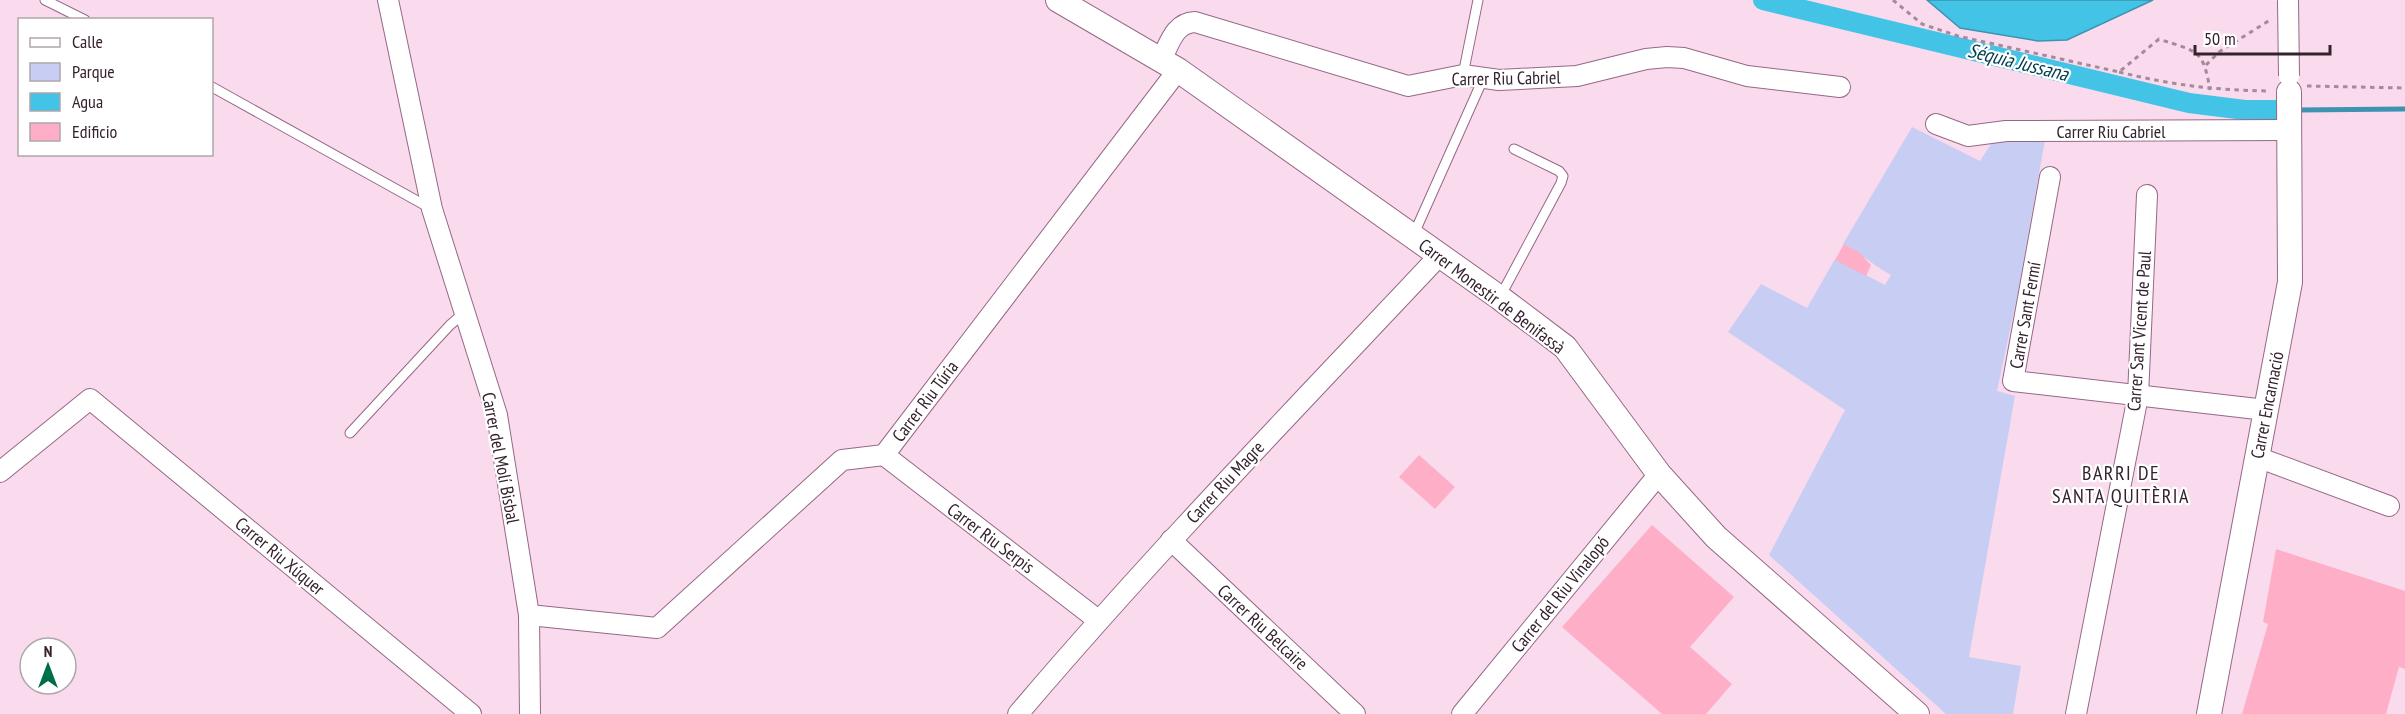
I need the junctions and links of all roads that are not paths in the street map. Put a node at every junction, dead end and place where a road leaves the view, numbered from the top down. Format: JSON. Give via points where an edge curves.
{"nodes":[{"id":1,"x":45,"y":0,"type":"edge"},
{"id":2,"x":388,"y":0,"type":"edge"},
{"id":3,"x":1058,"y":0,"type":"edge"},
{"id":4,"x":1478,"y":0,"type":"edge"},
{"id":5,"x":2284,"y":7,"type":"edge"},
{"id":6,"x":81,"y":18,"type":"edge"},
{"id":7,"x":1170,"y":65,"type":"junction"},
{"id":8,"x":1463,"y":75,"type":"junction"},
{"id":9,"x":1483,"y":79,"type":"junction"},
{"id":10,"x":2289,"y":84,"type":"joint"},
{"id":11,"x":1840,"y":87,"type":"dead end"},
{"id":12,"x":213,"y":88,"type":"edge"},
{"id":13,"x":1936,"y":124,"type":"dead end"},
{"id":14,"x":2289,"y":130,"type":"junction"},
{"id":15,"x":1514,"y":149,"type":"dead end"},
{"id":16,"x":2050,"y":177,"type":"dead end"},
{"id":17,"x":2147,"y":195,"type":"dead end"},
{"id":18,"x":432,"y":209,"type":"junction"},
{"id":19,"x":1413,"y":237,"type":"junction"},
{"id":20,"x":1439,"y":256,"type":"junction"},
{"id":21,"x":1500,"y":298,"type":"junction"},
{"id":22,"x":464,"y":313,"type":"junction"},
{"id":23,"x":2138,"y":396,"type":"junction"},
{"id":24,"x":2266,"y":410,"type":"junction"},
{"id":25,"x":350,"y":433,"type":"dead end"},
{"id":26,"x":884,"y":455,"type":"junction"},
{"id":27,"x":2257,"y":458,"type":"junction"},
{"id":28,"x":0,"y":472,"type":"edge"},
{"id":29,"x":1659,"y":474,"type":"junction"},
{"id":30,"x":2389,"y":506,"type":"dead end"},
{"id":31,"x":1171,"y":540,"type":"junction"},
{"id":32,"x":529,"y":615,"type":"junction"},
{"id":33,"x":1098,"y":620,"type":"junction"},
{"id":34,"x":471,"y":714,"type":"edge"},
{"id":35,"x":530,"y":714,"type":"edge"},
{"id":36,"x":1018,"y":714,"type":"edge"},
{"id":37,"x":1355,"y":714,"type":"edge"},
{"id":38,"x":1462,"y":714,"type":"edge"},
{"id":39,"x":1917,"y":714,"type":"edge"},
{"id":40,"x":2076,"y":714,"type":"edge"},
{"id":41,"x":2209,"y":714,"type":"edge"}],
"edges":[{"from":1,"to":6,"type":"lane"},
{"from":2,"to":18,"type":"street","name":"Carrer del Molí Bisbal"},
{"from":3,"to":7,"type":"street","name":"Carrer Monestir de Benifassà"},
{"from":4,"to":8,"type":"lane"},
{"from":5,"to":10,"type":"street","bridge":true},
{"from":7,"to":8,"type":"street","name":"Carrer Riu Cabriel","via":[[1178,28],[1195,22],[1397,84],[1419,85]]},
{"from":7,"to":19,"type":"street","name":"Carrer Monestir de Benifassà"},
{"from":7,"to":26,"type":"street","name":"Carrer Riu Túria"},
{"from":8,"to":9,"type":"street","name":"Carrer Riu Cabriel"},
{"from":9,"to":11,"type":"street","name":"Carrer Riu Cabriel","via":[[1577,76],[1646,58],[1667,57],[1747,76]]},
{"from":9,"to":19,"type":"lane"},
{"from":10,"to":14,"type":"street","name":"Carrer Encarnació"},
{"from":12,"to":18,"type":"lane"},
{"from":13,"to":14,"type":"street","name":"Carrer Riu Cabriel","via":[[1968,136],[2006,131]]},
{"from":14,"to":24,"type":"street","name":"Carrer Encarnació","via":[[2290,282]]},
{"from":15,"to":21,"type":"lane","via":[[1563,176]]},
{"from":16,"to":23,"type":"street","name":"Carrer Sant Fermí","via":[[2013,381]]},
{"from":17,"to":23,"type":"street","name":"Carrer Sant Vicent de Paul"},
{"from":18,"to":22,"type":"street","name":"Carrer del Molí Bisbal"},
{"from":19,"to":20,"type":"street","name":"Carrer Monestir de Benifassà"},
{"from":20,"to":21,"type":"street","name":"Carrer Monestir de Benifassà"},
{"from":20,"to":31,"type":"street","name":"Carrer Riu Magre"},
{"from":21,"to":29,"type":"street","name":"Carrer Monestir de Benifassà","via":[[1565,347]]},
{"from":22,"to":25,"type":"lane"},
{"from":22,"to":32,"type":"street","name":"Carrer del Molí Bisbal","via":[[497,415]]},
{"from":23,"to":24,"type":"street","name":"Carrer Sant Fermí"},
{"from":23,"to":40,"type":"street","name":"Carrer Sant Vicent de Paul"},
{"from":24,"to":27,"type":"street","name":"Carrer Encarnació"},
{"from":26,"to":32,"type":"street","name":"Carrer Riu Túria","via":[[842,460],[657,628]]},
{"from":26,"to":33,"type":"street","name":"Carrer Riu Serpis"},
{"from":27,"to":30,"type":"street"},
{"from":27,"to":41,"type":"street","name":"Carrer Encarnació"},
{"from":28,"to":34,"type":"street","name":"Carrer Riu Xúquer","via":[[90,399]]},
{"from":29,"to":38,"type":"street","name":"Carrer del Riu Vinalopó"},
{"from":29,"to":39,"type":"street","name":"Carrer Monestir de Benifassà","via":[[1716,537]]},
{"from":31,"to":33,"type":"street","name":"Carrer Riu Magre"},
{"from":31,"to":37,"type":"street","name":"Carrer Riu Belcaire"},
{"from":32,"to":35,"type":"street","name":"Carrer del Molí Bisbal"},
{"from":33,"to":36,"type":"street","name":"Carrer Riu Magre"}]}
